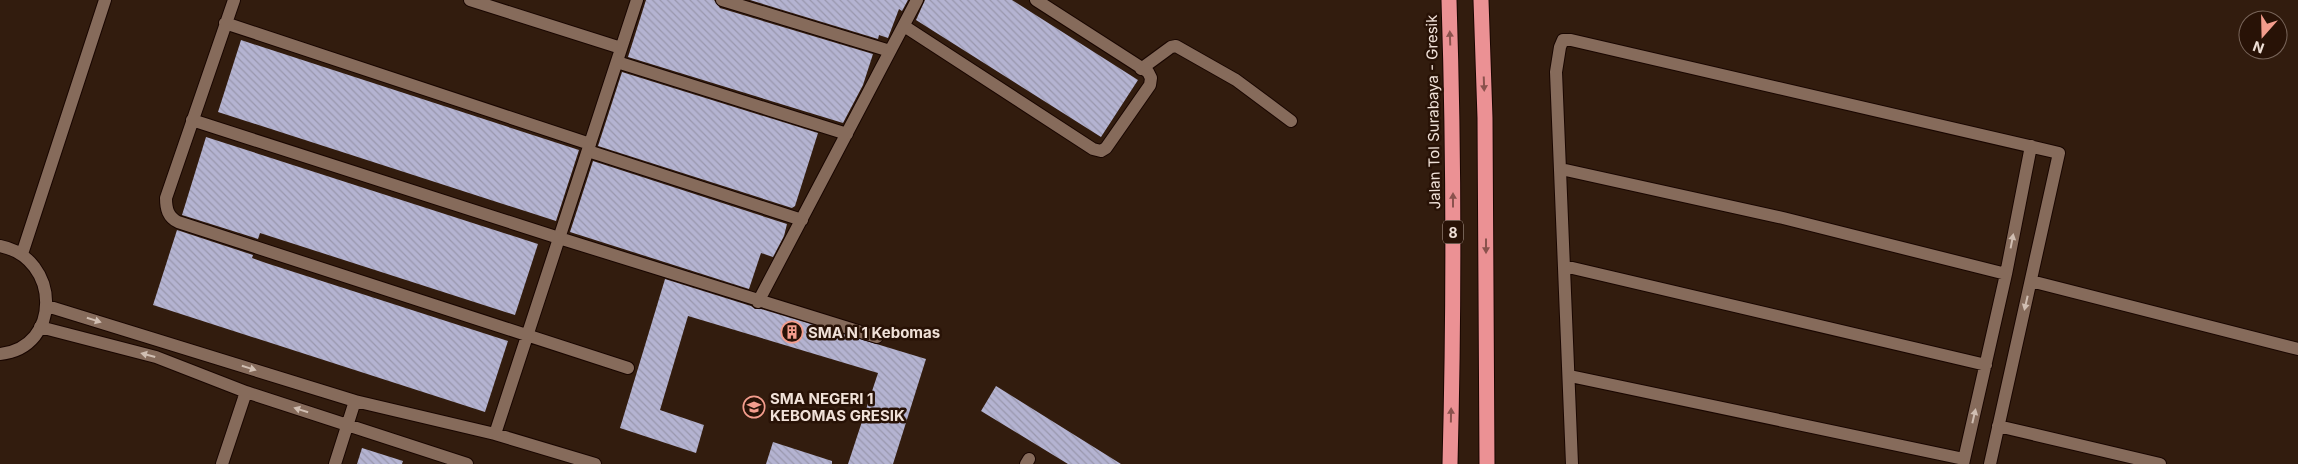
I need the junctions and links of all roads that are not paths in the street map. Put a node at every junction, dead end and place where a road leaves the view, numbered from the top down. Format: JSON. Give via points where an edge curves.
{"nodes":[{"id":1,"x":106,"y":0,"type":"edge"},
{"id":2,"x":234,"y":0,"type":"edge"},
{"id":3,"x":470,"y":0,"type":"edge"},
{"id":4,"x":637,"y":0,"type":"edge"},
{"id":5,"x":722,"y":0,"type":"edge"},
{"id":6,"x":917,"y":0,"type":"edge"},
{"id":7,"x":1036,"y":0,"type":"edge"},
{"id":8,"x":1449,"y":0,"type":"edge"},
{"id":9,"x":1481,"y":0,"type":"edge"},
{"id":10,"x":225,"y":24,"type":"junction"},
{"id":11,"x":904,"y":26,"type":"junction"},
{"id":12,"x":622,"y":48,"type":"junction"},
{"id":13,"x":890,"y":51,"type":"junction"},
{"id":14,"x":617,"y":62,"type":"junction"},
{"id":15,"x":1142,"y":69,"type":"junction"},
{"id":16,"x":192,"y":120,"type":"junction"},
{"id":17,"x":1291,"y":121,"type":"dead end"},
{"id":18,"x":847,"y":134,"type":"junction"},
{"id":19,"x":2031,"y":146,"type":"junction"},
{"id":20,"x":589,"y":147,"type":"junction"},
{"id":21,"x":1561,"y":170,"type":"junction"},
{"id":22,"x":802,"y":220,"type":"junction"},
{"id":23,"x":559,"y":238,"type":"junction"},
{"id":24,"x":0,"y":246,"type":"edge"},
{"id":25,"x":22,"y":254,"type":"junction"},
{"id":26,"x":1564,"y":266,"type":"junction"},
{"id":27,"x":2006,"y":274,"type":"junction"},
{"id":28,"x":2031,"y":281,"type":"junction"},
{"id":29,"x":758,"y":302,"type":"junction"},
{"id":30,"x":47,"y":306,"type":"junction"},
{"id":31,"x":40,"y":327,"type":"junction"},
{"id":32,"x":527,"y":335,"type":"junction"},
{"id":33,"x":877,"y":337,"type":"dead end"},
{"id":34,"x":2298,"y":349,"type":"edge"},
{"id":35,"x":0,"y":354,"type":"edge"},
{"id":36,"x":1986,"y":364,"type":"junction"},
{"id":37,"x":628,"y":368,"type":"dead end"},
{"id":38,"x":1570,"y":376,"type":"junction"},
{"id":39,"x":246,"y":392,"type":"junction"},
{"id":40,"x":355,"y":401,"type":"junction"},
{"id":41,"x":348,"y":425,"type":"junction"},
{"id":42,"x":1998,"y":426,"type":"junction"},
{"id":43,"x":495,"y":434,"type":"junction"},
{"id":44,"x":1964,"y":462,"type":"edge"},
{"id":45,"x":222,"y":464,"type":"edge"},
{"id":46,"x":334,"y":464,"type":"edge"},
{"id":47,"x":467,"y":464,"type":"edge"},
{"id":48,"x":595,"y":464,"type":"edge"},
{"id":49,"x":1450,"y":464,"type":"edge"},
{"id":50,"x":1487,"y":464,"type":"edge"},
{"id":51,"x":1572,"y":464,"type":"edge"},
{"id":52,"x":1990,"y":464,"type":"edge"},
{"id":53,"x":2160,"y":464,"type":"edge"}],
"edges":[{"from":1,"to":25,"type":"street"},
{"from":2,"to":10,"type":"street"},
{"from":3,"to":12,"type":"street"},
{"from":4,"to":12,"type":"street"},
{"from":5,"to":13,"type":"street"},
{"from":6,"to":11,"type":"street"},
{"from":7,"to":15,"type":"street"},
{"from":49,"to":8,"type":"highway","name":"Jalan Tol Surabaya - Gresik","number":"8","one_way":true,"via":[[1453,318]]},
{"from":9,"to":50,"type":"highway","one_way":true},
{"from":10,"to":16,"type":"street"},
{"from":10,"to":20,"type":"street"},
{"from":11,"to":13,"type":"street"},
{"from":11,"to":15,"type":"street","via":[[1093,150],[1106,148],[1150,85],[1151,78]]},
{"from":12,"to":14,"type":"street"},
{"from":13,"to":18,"type":"street"},
{"from":14,"to":18,"type":"street"},
{"from":14,"to":20,"type":"street"},
{"from":15,"to":17,"type":"street","via":[[1176,46],[1236,80]]},
{"from":16,"to":23,"type":"street"},
{"from":16,"to":32,"type":"street","via":[[166,198],[171,218]]},
{"from":18,"to":22,"type":"street"},
{"from":19,"to":21,"type":"street","via":[[1566,40],[1560,44],[1556,72]]},
{"from":27,"to":19,"type":"street","one_way":true},
{"from":19,"to":28,"type":"street","via":[[2059,153]]},
{"from":20,"to":22,"type":"street"},
{"from":20,"to":23,"type":"street"},
{"from":21,"to":26,"type":"street"},
{"from":21,"to":27,"type":"street","via":[[1783,218]]},
{"from":22,"to":29,"type":"street"},
{"from":23,"to":29,"type":"street"},
{"from":23,"to":32,"type":"street"},
{"from":24,"to":25,"type":"street"},
{"from":25,"to":30,"type":"street","via":[[39,271]]},
{"from":26,"to":36,"type":"street"},
{"from":26,"to":38,"type":"street"},
{"from":27,"to":36,"type":"street"},
{"from":28,"to":34,"type":"street"},
{"from":28,"to":42,"type":"street","one_way":true},
{"from":29,"to":33,"type":"street"},
{"from":30,"to":31,"type":"street"},
{"from":30,"to":40,"type":"street","one_way":true},
{"from":31,"to":35,"type":"street","via":[[19,348]]},
{"from":39,"to":31,"type":"street","one_way":true,"via":[[156,357]]},
{"from":32,"to":37,"type":"street"},
{"from":32,"to":43,"type":"street"},
{"from":44,"to":36,"type":"street","one_way":true},
{"from":38,"to":44,"type":"street"},
{"from":38,"to":51,"type":"street"},
{"from":41,"to":39,"type":"street","one_way":true},
{"from":39,"to":45,"type":"street"},
{"from":40,"to":41,"type":"street"},
{"from":40,"to":43,"type":"street"},
{"from":41,"to":46,"type":"street"},
{"from":41,"to":47,"type":"street"},
{"from":42,"to":52,"type":"street"},
{"from":42,"to":53,"type":"street"},
{"from":43,"to":48,"type":"street"}]}
